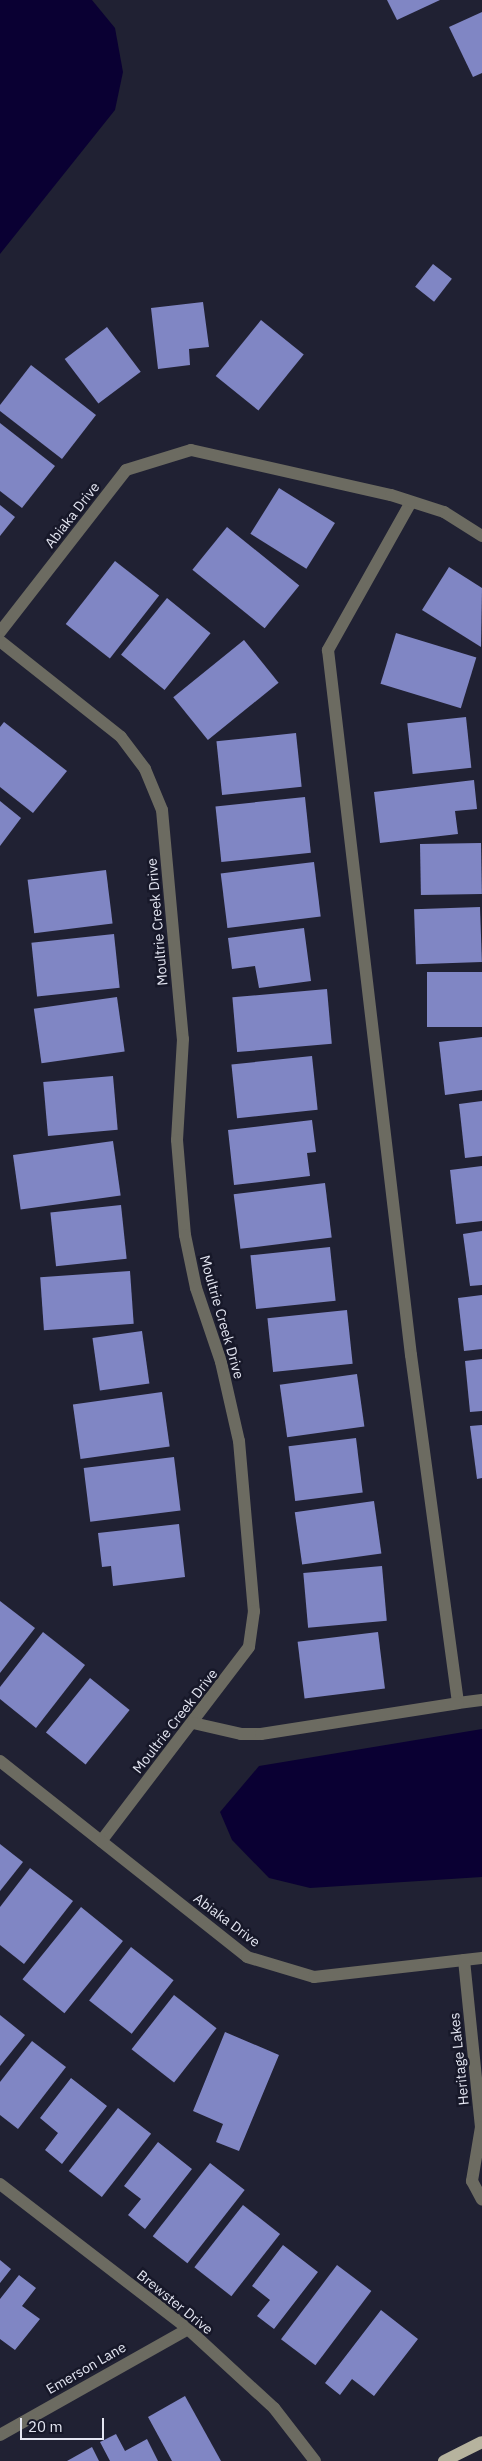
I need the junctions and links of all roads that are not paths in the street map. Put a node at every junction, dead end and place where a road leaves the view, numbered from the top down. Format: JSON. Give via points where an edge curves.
{"nodes":[{"id":1,"x":411,"y":502,"type":"junction"},
{"id":2,"x":482,"y":536,"type":"edge"},
{"id":3,"x":0,"y":632,"type":"edge"},
{"id":4,"x":0,"y":641,"type":"edge"},
{"id":5,"x":482,"y":1700,"type":"edge"},
{"id":6,"x":458,"y":1703,"type":"junction"},
{"id":7,"x":193,"y":1723,"type":"junction"},
{"id":8,"x":0,"y":1760,"type":"edge"},
{"id":9,"x":101,"y":1841,"type":"junction"},
{"id":10,"x":482,"y":1958,"type":"edge"},
{"id":11,"x":464,"y":1960,"type":"junction"},
{"id":12,"x":481,"y":2153,"type":"edge"},
{"id":13,"x":0,"y":2184,"type":"edge"},
{"id":14,"x":482,"y":2200,"type":"edge"},
{"id":15,"x":188,"y":2329,"type":"junction"},
{"id":16,"x":0,"y":2435,"type":"edge"},
{"id":17,"x":482,"y":2442,"type":"edge"},
{"id":18,"x":315,"y":2461,"type":"edge"},
{"id":19,"x":444,"y":2461,"type":"edge"}],
"edges":[{"from":1,"to":2,"type":"street","via":[[444,512]]},
{"from":1,"to":3,"type":"street","name":"Abiaka Drive","via":[[191,450],[126,470]]},
{"from":1,"to":6,"type":"street","via":[[328,650],[410,1355]]},
{"from":4,"to":7,"type":"street","name":"Moultrie Creek Drive","via":[[121,737],[145,769],[162,810],[183,1039],[177,1140],[185,1235],[196,1288],[221,1362],[239,1441],[254,1611],[249,1648]]},
{"from":5,"to":6,"type":"street"},
{"from":6,"to":7,"type":"street","via":[[261,1734],[241,1734]]},
{"from":7,"to":9,"type":"street","name":"Moultrie Creek Drive"},
{"from":8,"to":9,"type":"street","name":"Abiaka Drive"},
{"from":9,"to":11,"type":"street","name":"Abiaka Drive","via":[[247,1957],[279,1969],[314,1977]]},
{"from":10,"to":11,"type":"street","name":"Abiaka Drive"},
{"from":11,"to":12,"type":"street","name":"Heritage Lakes","via":[[482,2127]]},
{"from":12,"to":14,"type":"street","name":"Heritage Lakes","via":[[472,2181]]},
{"from":13,"to":15,"type":"street","name":"Brewster Drive"},
{"from":15,"to":16,"type":"street","name":"Emerson Lane"},
{"from":15,"to":18,"type":"street","name":"Brewster Drive","via":[[274,2408]]},
{"from":17,"to":19,"type":"main road"}]}
